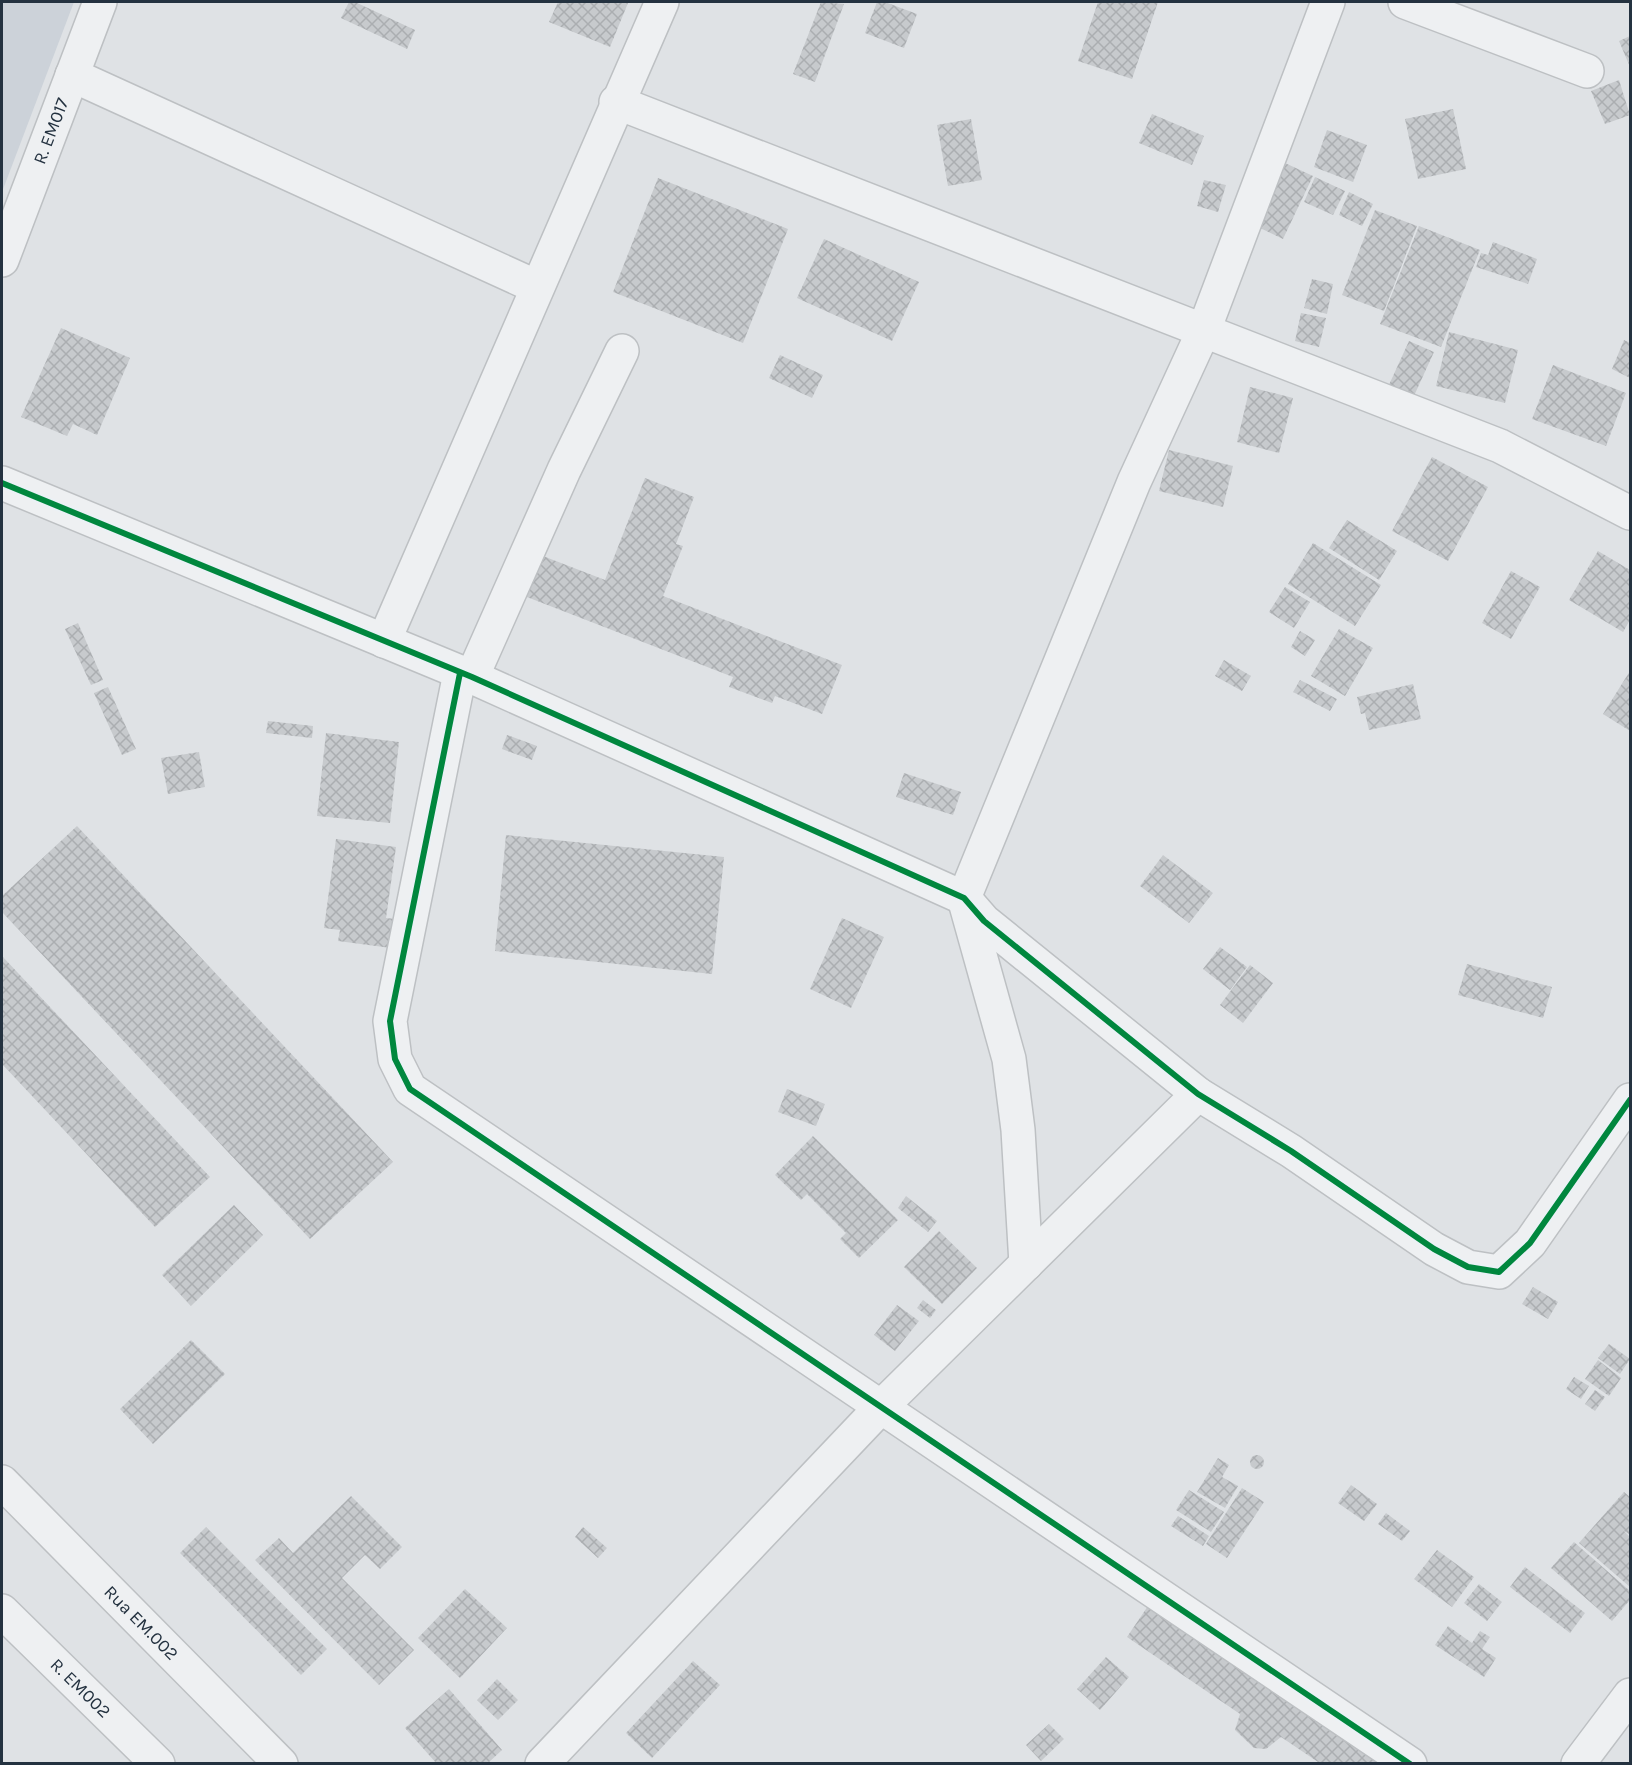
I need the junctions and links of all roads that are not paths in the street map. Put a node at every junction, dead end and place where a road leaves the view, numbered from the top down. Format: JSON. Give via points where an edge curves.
{"nodes":[{"id":1,"x":100,"y":2,"type":"edge"},
{"id":2,"x":662,"y":2,"type":"edge"},
{"id":3,"x":1328,"y":2,"type":"edge"},
{"id":4,"x":1405,"y":2,"type":"edge"},
{"id":5,"x":1587,"y":71,"type":"dead end"},
{"id":6,"x":72,"y":75,"type":"junction"},
{"id":7,"x":616,"y":102,"type":"junction"},
{"id":8,"x":2,"y":260,"type":"edge"},
{"id":9,"x":537,"y":287,"type":"junction"},
{"id":10,"x":1204,"y":330,"type":"junction"},
{"id":11,"x":622,"y":351,"type":"dead end"},
{"id":12,"x":2,"y":483,"type":"edge"},
{"id":13,"x":1630,"y":513,"type":"edge"},
{"id":14,"x":384,"y":641,"type":"junction"},
{"id":15,"x":466,"y":675,"type":"junction"},
{"id":16,"x":964,"y":898,"type":"junction"},
{"id":17,"x":1198,"y":1094,"type":"junction"},
{"id":18,"x":1630,"y":1100,"type":"edge"},
{"id":19,"x":1026,"y":1264,"type":"junction"},
{"id":20,"x":882,"y":1406,"type":"junction"},
{"id":21,"x":2,"y":1482,"type":"edge"},
{"id":22,"x":2,"y":1611,"type":"edge"},
{"id":23,"x":1630,"y":1695,"type":"edge"},
{"id":24,"x":158,"y":1764,"type":"edge"},
{"id":25,"x":281,"y":1764,"type":"edge"},
{"id":26,"x":542,"y":1764,"type":"edge"},
{"id":27,"x":1410,"y":1764,"type":"edge"},
{"id":28,"x":1578,"y":1764,"type":"edge"}],
"edges":[{"from":1,"to":6,"type":"street","name":"R. EM017"},
{"from":2,"to":7,"type":"street"},
{"from":3,"to":10,"type":"street"},
{"from":4,"to":5,"type":"street"},
{"from":6,"to":8,"type":"street","name":"R. EM017"},
{"from":6,"to":9,"type":"street"},
{"from":7,"to":9,"type":"street"},
{"from":7,"to":10,"type":"street"},
{"from":9,"to":14,"type":"street"},
{"from":10,"to":13,"type":"street","via":[[1500,446]]},
{"from":10,"to":16,"type":"street","via":[[1134,482]]},
{"from":11,"to":15,"type":"street"},
{"from":12,"to":14,"type":"street"},
{"from":14,"to":15,"type":"street"},
{"from":15,"to":16,"type":"street"},
{"from":15,"to":20,"type":"street","via":[[390,1021],[395,1059],[410,1089]]},
{"from":16,"to":17,"type":"street","via":[[984,921]]},
{"from":16,"to":19,"type":"street","via":[[1009,1059],[1018,1130]]},
{"from":17,"to":18,"type":"street","via":[[1291,1151],[1434,1249],[1468,1267],[1499,1272],[1530,1243]]},
{"from":17,"to":19,"type":"street"},
{"from":19,"to":20,"type":"street"},
{"from":20,"to":26,"type":"street"},
{"from":20,"to":27,"type":"street"},
{"from":21,"to":25,"type":"street","name":"Rua EM.002"},
{"from":22,"to":24,"type":"street","name":"R. EM002"},
{"from":23,"to":28,"type":"street"}]}
